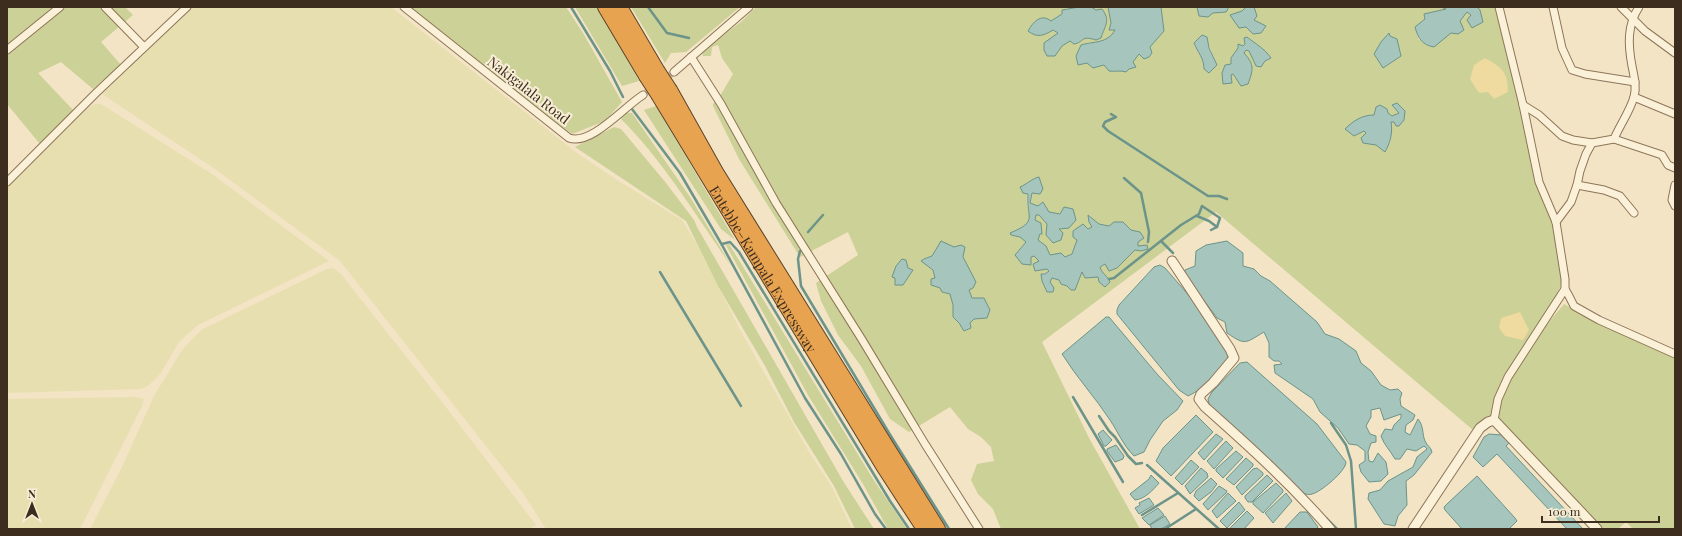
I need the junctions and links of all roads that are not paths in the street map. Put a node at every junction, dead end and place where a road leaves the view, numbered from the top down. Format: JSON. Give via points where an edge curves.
{"nodes":[{"id":1,"x":60,"y":7,"type":"edge"},
{"id":2,"x":105,"y":7,"type":"edge"},
{"id":3,"x":187,"y":7,"type":"edge"},
{"id":4,"x":404,"y":7,"type":"edge"},
{"id":5,"x":605,"y":7,"type":"edge"},
{"id":6,"x":620,"y":7,"type":"edge"},
{"id":7,"x":749,"y":7,"type":"edge"},
{"id":8,"x":1499,"y":7,"type":"edge"},
{"id":9,"x":1553,"y":7,"type":"edge"},
{"id":10,"x":1621,"y":7,"type":"edge"},
{"id":11,"x":1639,"y":7,"type":"edge"},
{"id":12,"x":1633,"y":17,"type":"junction"},
{"id":13,"x":144,"y":47,"type":"junction"},
{"id":14,"x":7,"y":50,"type":"edge"},
{"id":15,"x":1675,"y":53,"type":"edge"},
{"id":16,"x":691,"y":57,"type":"junction"},
{"id":17,"x":674,"y":72,"type":"tunnel mouth"},
{"id":18,"x":652,"y":73,"type":"junction"},
{"id":19,"x":1635,"y":82,"type":"junction"},
{"id":20,"x":664,"y":93,"type":"junction"},
{"id":21,"x":643,"y":95,"type":"tunnel mouth"},
{"id":22,"x":1634,"y":97,"type":"junction"},
{"id":23,"x":1523,"y":105,"type":"junction"},
{"id":24,"x":1675,"y":114,"type":"edge"},
{"id":25,"x":1614,"y":138,"type":"junction"},
{"id":26,"x":1592,"y":143,"type":"junction"},
{"id":27,"x":1675,"y":168,"type":"edge"},
{"id":28,"x":7,"y":182,"type":"edge"},
{"id":29,"x":1577,"y":185,"type":"junction"},
{"id":30,"x":1675,"y":185,"type":"edge"},
{"id":31,"x":1675,"y":206,"type":"edge"},
{"id":32,"x":1634,"y":213,"type":"dead end"},
{"id":33,"x":1556,"y":222,"type":"junction"},
{"id":34,"x":1172,"y":261,"type":"dead end"},
{"id":35,"x":1565,"y":289,"type":"junction"},
{"id":36,"x":1675,"y":354,"type":"edge"},
{"id":37,"x":1494,"y":420,"type":"junction"},
{"id":38,"x":924,"y":529,"type":"edge"},
{"id":39,"x":938,"y":529,"type":"edge"},
{"id":40,"x":979,"y":529,"type":"edge"},
{"id":41,"x":1330,"y":529,"type":"edge"},
{"id":42,"x":1412,"y":529,"type":"edge"},
{"id":43,"x":1597,"y":529,"type":"edge"}],
"edges":[{"from":1,"to":14,"type":"street"},
{"from":2,"to":13,"type":"street"},
{"from":3,"to":13,"type":"street"},
{"from":4,"to":21,"type":"street","name":"Nakigalala Road","via":[[569,138],[581,138],[608,124]]},
{"from":5,"to":18,"type":"highway","name":"Entebbe–Kampala Expressway"},
{"from":6,"to":18,"type":"highway","name":"Entebbe–Kampala Expressway"},
{"from":7,"to":16,"type":"street"},
{"from":8,"to":23,"type":"street"},
{"from":9,"to":19,"type":"street","via":[[1562,48],[1572,70]]},
{"from":10,"to":12,"type":"street"},
{"from":11,"to":12,"type":"street"},
{"from":12,"to":15,"type":"street","via":[[1645,31]]},
{"from":12,"to":19,"type":"street","via":[[1629,38]]},
{"from":13,"to":28,"type":"street"},
{"from":16,"to":17,"type":"street"},
{"from":16,"to":40,"type":"street","via":[[721,104],[776,202]]},
{"from":18,"to":20,"type":"highway","name":"Entebbe–Kampala Expressway","bridge":true},
{"from":19,"to":22,"type":"street"},
{"from":20,"to":38,"type":"highway","name":"Entebbe–Kampala Expressway","via":[[885,469]]},
{"from":20,"to":39,"type":"highway","via":[[721,179]]},
{"from":22,"to":24,"type":"street"},
{"from":22,"to":25,"type":"street"},
{"from":23,"to":26,"type":"street","via":[[1539,115],[1562,136]]},
{"from":23,"to":33,"type":"street","via":[[1539,182]]},
{"from":25,"to":26,"type":"street"},
{"from":25,"to":27,"type":"street","via":[[1662,155],[1668,165]]},
{"from":26,"to":29,"type":"street"},
{"from":29,"to":32,"type":"street","via":[[1620,196]]},
{"from":29,"to":33,"type":"street","via":[[1571,202]]},
{"from":30,"to":31,"type":"street","via":[[1672,200]]},
{"from":33,"to":35,"type":"street","via":[[1566,279]]},
{"from":34,"to":41,"type":"street","via":[[1234,358],[1199,398],[1205,407],[1299,494]]},
{"from":35,"to":36,"type":"street","via":[[1574,306]]},
{"from":35,"to":37,"type":"street","via":[[1508,377],[1498,399]]},
{"from":37,"to":42,"type":"street","via":[[1480,428]]},
{"from":37,"to":43,"type":"street"}]}
